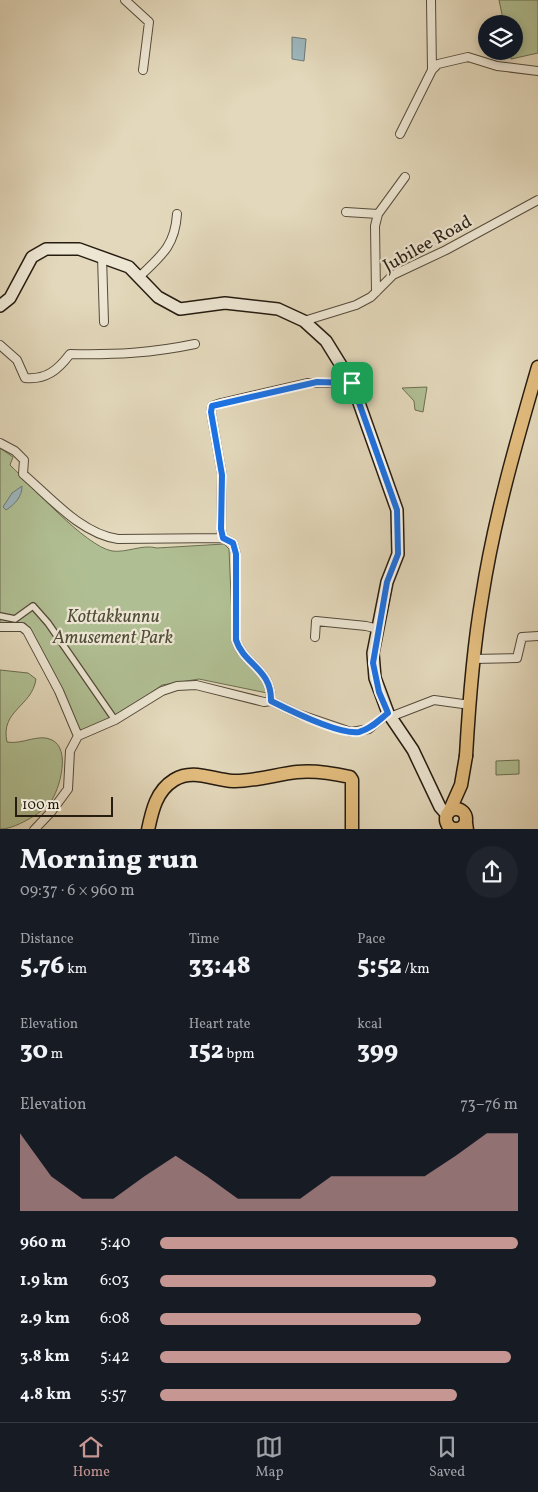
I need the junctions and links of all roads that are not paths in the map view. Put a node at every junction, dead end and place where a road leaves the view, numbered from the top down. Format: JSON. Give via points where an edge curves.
{"nodes":[{"id":1,"x":126,"y":0,"type":"edge"},
{"id":2,"x":431,"y":0,"type":"edge"},
{"id":3,"x":143,"y":70,"type":"dead end"},
{"id":4,"x":432,"y":70,"type":"junction"},
{"id":5,"x":538,"y":71,"type":"edge"},
{"id":6,"x":400,"y":134,"type":"dead end"},
{"id":7,"x":405,"y":177,"type":"dead end"},
{"id":8,"x":538,"y":200,"type":"edge"},
{"id":9,"x":346,"y":212,"type":"dead end"},
{"id":10,"x":177,"y":214,"type":"dead end"},
{"id":11,"x":378,"y":214,"type":"junction"},
{"id":12,"x":102,"y":257,"type":"junction"},
{"id":13,"x":139,"y":277,"type":"junction"},
{"id":14,"x":376,"y":292,"type":"junction"},
{"id":15,"x":0,"y":306,"type":"edge"},
{"id":16,"x":304,"y":320,"type":"junction"},
{"id":17,"x":104,"y":322,"type":"dead end"},
{"id":18,"x":195,"y":344,"type":"dead end"},
{"id":19,"x":0,"y":345,"type":"edge"},
{"id":20,"x":538,"y":367,"type":"edge"},
{"id":21,"x":352,"y":383,"type":"junction"},
{"id":22,"x":0,"y":443,"type":"edge"},
{"id":23,"x":223,"y":538,"type":"junction"},
{"id":24,"x":0,"y":616,"type":"edge"},
{"id":25,"x":0,"y":627,"type":"edge"},
{"id":26,"x":378,"y":629,"type":"junction"},
{"id":27,"x":538,"y":636,"type":"edge"},
{"id":28,"x":315,"y":637,"type":"dead end"},
{"id":29,"x":473,"y":659,"type":"junction"},
{"id":30,"x":271,"y":701,"type":"junction"},
{"id":31,"x":470,"y":705,"type":"junction"},
{"id":32,"x":389,"y":715,"type":"junction"},
{"id":33,"x":115,"y":720,"type":"junction"},
{"id":34,"x":78,"y":736,"type":"junction"},
{"id":35,"x":466,"y":756,"type":"junction"},
{"id":36,"x":340,"y":775,"type":"junction"},
{"id":37,"x":448,"y":820,"type":"edge"},
{"id":38,"x":466,"y":821,"type":"edge"},
{"id":39,"x":35,"y":829,"type":"edge"},
{"id":40,"x":148,"y":829,"type":"edge"},
{"id":41,"x":345,"y":829,"type":"edge"},
{"id":42,"x":352,"y":829,"type":"edge"}],
"edges":[{"from":1,"to":3,"type":"street","via":[[149,22]]},
{"from":2,"to":4,"type":"street"},
{"from":4,"to":5,"type":"street","via":[[438,64],[468,57],[497,66]]},
{"from":4,"to":6,"type":"street"},
{"from":7,"to":11,"type":"street"},
{"from":8,"to":14,"type":"street","name":"Jubilee Road","via":[[393,275]]},
{"from":9,"to":11,"type":"street"},
{"from":10,"to":13,"type":"street","via":[[176,233]]},
{"from":11,"to":14,"type":"street","via":[[375,226]]},
{"from":12,"to":13,"type":"main road","via":[[129,267]]},
{"from":12,"to":15,"type":"main road","via":[[79,249],[46,250],[32,257],[10,298]]},
{"from":12,"to":17,"type":"street"},
{"from":13,"to":16,"type":"main road","via":[[158,298],[180,309],[244,304],[278,309]]},
{"from":14,"to":16,"type":"street","name":"Jubilee Road","via":[[356,305]]},
{"from":16,"to":21,"type":"main road","via":[[326,341]]},
{"from":18,"to":19,"type":"street","via":[[123,355],[70,354],[58,370],[36,379],[25,378],[17,360]]},
{"from":20,"to":29,"type":"main road","via":[[499,512]]},
{"from":21,"to":23,"type":"street","via":[[307,383],[212,406],[222,475]]},
{"from":21,"to":26,"type":"main road","via":[[398,519],[398,554],[387,582]]},
{"from":22,"to":23,"type":"street","via":[[24,460],[23,474],[73,516],[105,537]]},
{"from":23,"to":30,"type":"street","via":[[233,543],[236,554],[236,640],[240,650],[255,663],[270,685]]},
{"from":24,"to":33,"type":"street","via":[[15,619],[33,606]]},
{"from":25,"to":34,"type":"street","via":[[27,630]]},
{"from":26,"to":28,"type":"street","via":[[316,621]]},
{"from":26,"to":32,"type":"main road","via":[[373,663],[379,692]]},
{"from":27,"to":29,"type":"street","via":[[522,637],[517,658]]},
{"from":29,"to":31,"type":"main road"},
{"from":30,"to":32,"type":"street","via":[[351,732],[369,729]]},
{"from":30,"to":33,"type":"street","via":[[196,685],[176,686]]},
{"from":31,"to":32,"type":"street","via":[[434,700]]},
{"from":31,"to":35,"type":"main road"},
{"from":32,"to":37,"type":"main road","via":[[413,750]]},
{"from":33,"to":34,"type":"street"},
{"from":34,"to":39,"type":"street","via":[[70,751],[68,789]]},
{"from":35,"to":37,"type":"main road","via":[[461,786]]},
{"from":35,"to":38,"type":"main road"},
{"from":36,"to":40,"type":"main road","via":[[298,772],[234,781],[209,775],[182,776],[167,785],[159,795]]},
{"from":36,"to":41,"type":"main road","via":[[348,782]]},
{"from":36,"to":42,"type":"main road","via":[[352,780]]},
{"from":37,"to":38,"type":"main road","via":[[458,829]]},
{"from":37,"to":38,"type":"main road","via":[[457,808]]}]}
